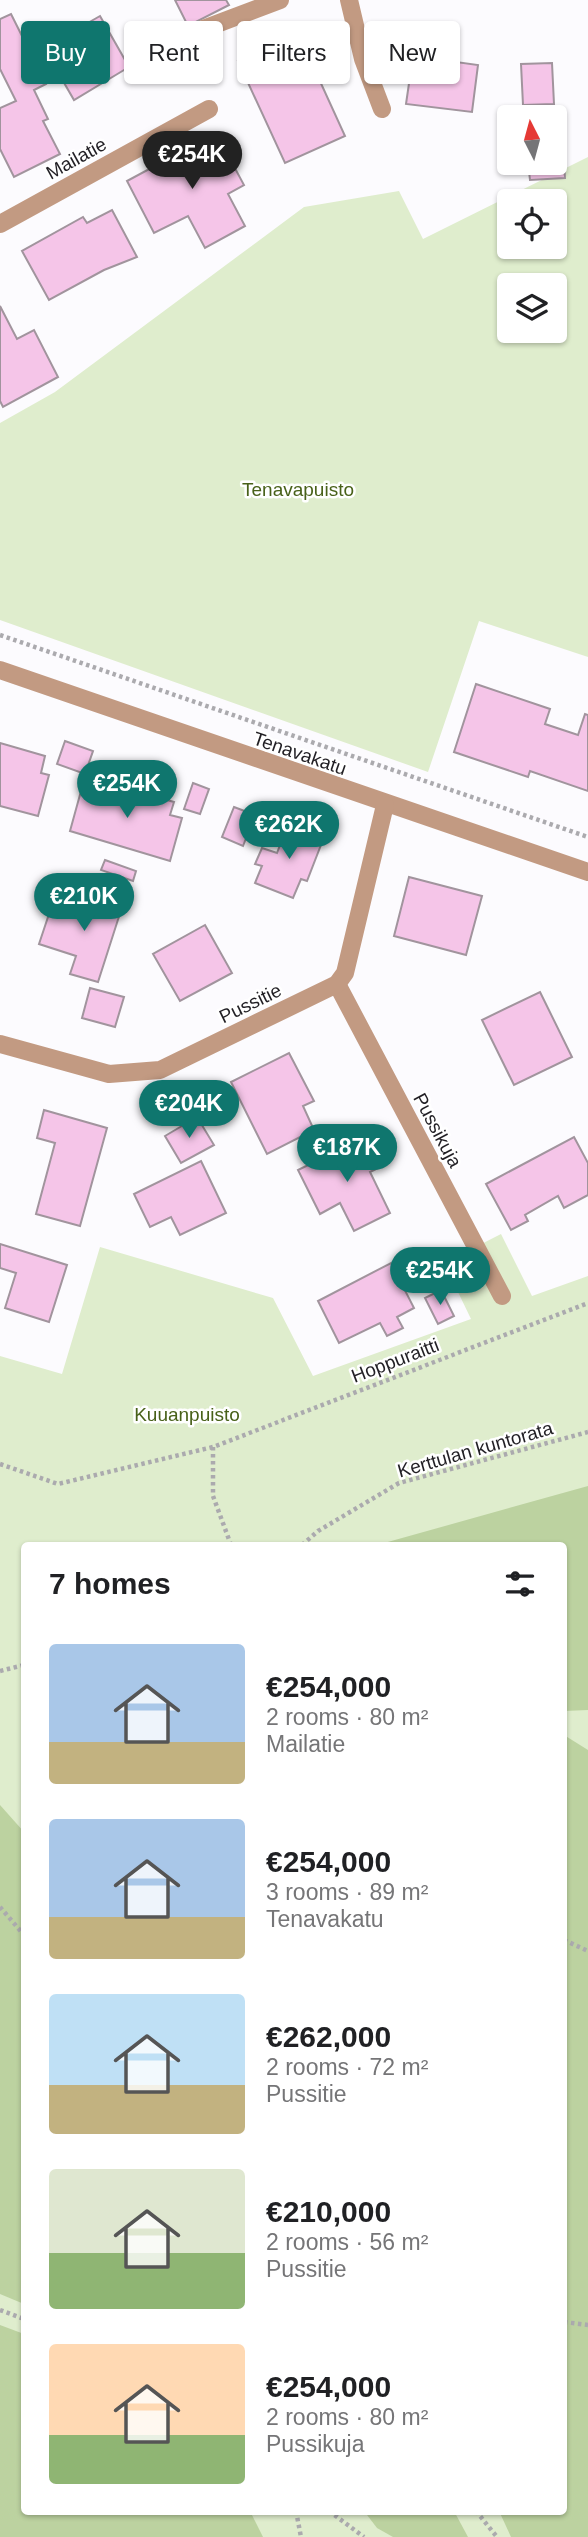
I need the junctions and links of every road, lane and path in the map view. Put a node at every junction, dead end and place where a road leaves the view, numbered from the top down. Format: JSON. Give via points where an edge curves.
{"nodes":[{"id":1,"x":280,"y":0,"type":"edge"},
{"id":2,"x":349,"y":0,"type":"edge"},
{"id":3,"x":223,"y":22,"type":"edge"},
{"id":4,"x":209,"y":109,"type":"dead end"},
{"id":5,"x":382,"y":109,"type":"dead end"},
{"id":6,"x":0,"y":224,"type":"edge"},
{"id":7,"x":0,"y":635,"type":"edge"},
{"id":8,"x":0,"y":670,"type":"edge"},
{"id":9,"x":385,"y":805,"type":"junction"},
{"id":10,"x":588,"y":837,"type":"edge"},
{"id":11,"x":588,"y":872,"type":"edge"},
{"id":12,"x":337,"y":984,"type":"junction"},
{"id":13,"x":0,"y":1044,"type":"edge"},
{"id":14,"x":502,"y":1296,"type":"dead end"},
{"id":15,"x":588,"y":1303,"type":"edge"},
{"id":16,"x":588,"y":1432,"type":"edge"},
{"id":17,"x":213,"y":1447,"type":"junction"},
{"id":18,"x":0,"y":1464,"type":"edge"},
{"id":19,"x":230,"y":1542,"type":"edge"},
{"id":20,"x":305,"y":1542,"type":"edge"},
{"id":21,"x":21,"y":1666,"type":"edge"},
{"id":22,"x":0,"y":1671,"type":"edge"},
{"id":23,"x":0,"y":1907,"type":"edge"},
{"id":24,"x":21,"y":1932,"type":"edge"},
{"id":25,"x":567,"y":1941,"type":"edge"},
{"id":26,"x":588,"y":1951,"type":"edge"},
{"id":27,"x":0,"y":2310,"type":"edge"},
{"id":28,"x":21,"y":2318,"type":"edge"},
{"id":29,"x":567,"y":2322,"type":"edge"},
{"id":30,"x":588,"y":2325,"type":"edge"},
{"id":31,"x":297,"y":2515,"type":"edge"},
{"id":32,"x":334,"y":2515,"type":"edge"},
{"id":33,"x":479,"y":2515,"type":"edge"},
{"id":34,"x":301,"y":2537,"type":"edge"},
{"id":35,"x":364,"y":2537,"type":"edge"},
{"id":36,"x":497,"y":2537,"type":"edge"}],
"edges":[{"from":1,"to":3,"type":"street"},
{"from":2,"to":5,"type":"street","via":[[363,59]]},
{"from":4,"to":6,"type":"street","name":"Mailatie"},
{"from":7,"to":10,"type":"path"},
{"from":8,"to":9,"type":"street","name":"Tenavakatu"},
{"from":9,"to":11,"type":"street","name":"Tenavakatu"},
{"from":9,"to":12,"type":"street","via":[[345,973]]},
{"from":12,"to":13,"type":"street","name":"Pussitie","via":[[160,1070],[109,1074]]},
{"from":12,"to":14,"type":"street","name":"Pussikuja"},
{"from":15,"to":17,"type":"path","name":"Hoppuraitti"},
{"from":16,"to":20,"type":"path","name":"Kerttulan kuntorata","via":[[399,1483]]},
{"from":17,"to":18,"type":"path","name":"Hoppuraitti","via":[[58,1484]]},
{"from":17,"to":19,"type":"path","via":[[213,1496]]},
{"from":21,"to":22,"type":"path"},
{"from":23,"to":24,"type":"path"},
{"from":25,"to":26,"type":"path"},
{"from":27,"to":28,"type":"path"},
{"from":29,"to":30,"type":"path"},
{"from":31,"to":34,"type":"path"},
{"from":32,"to":35,"type":"path"},
{"from":33,"to":36,"type":"path"}]}
